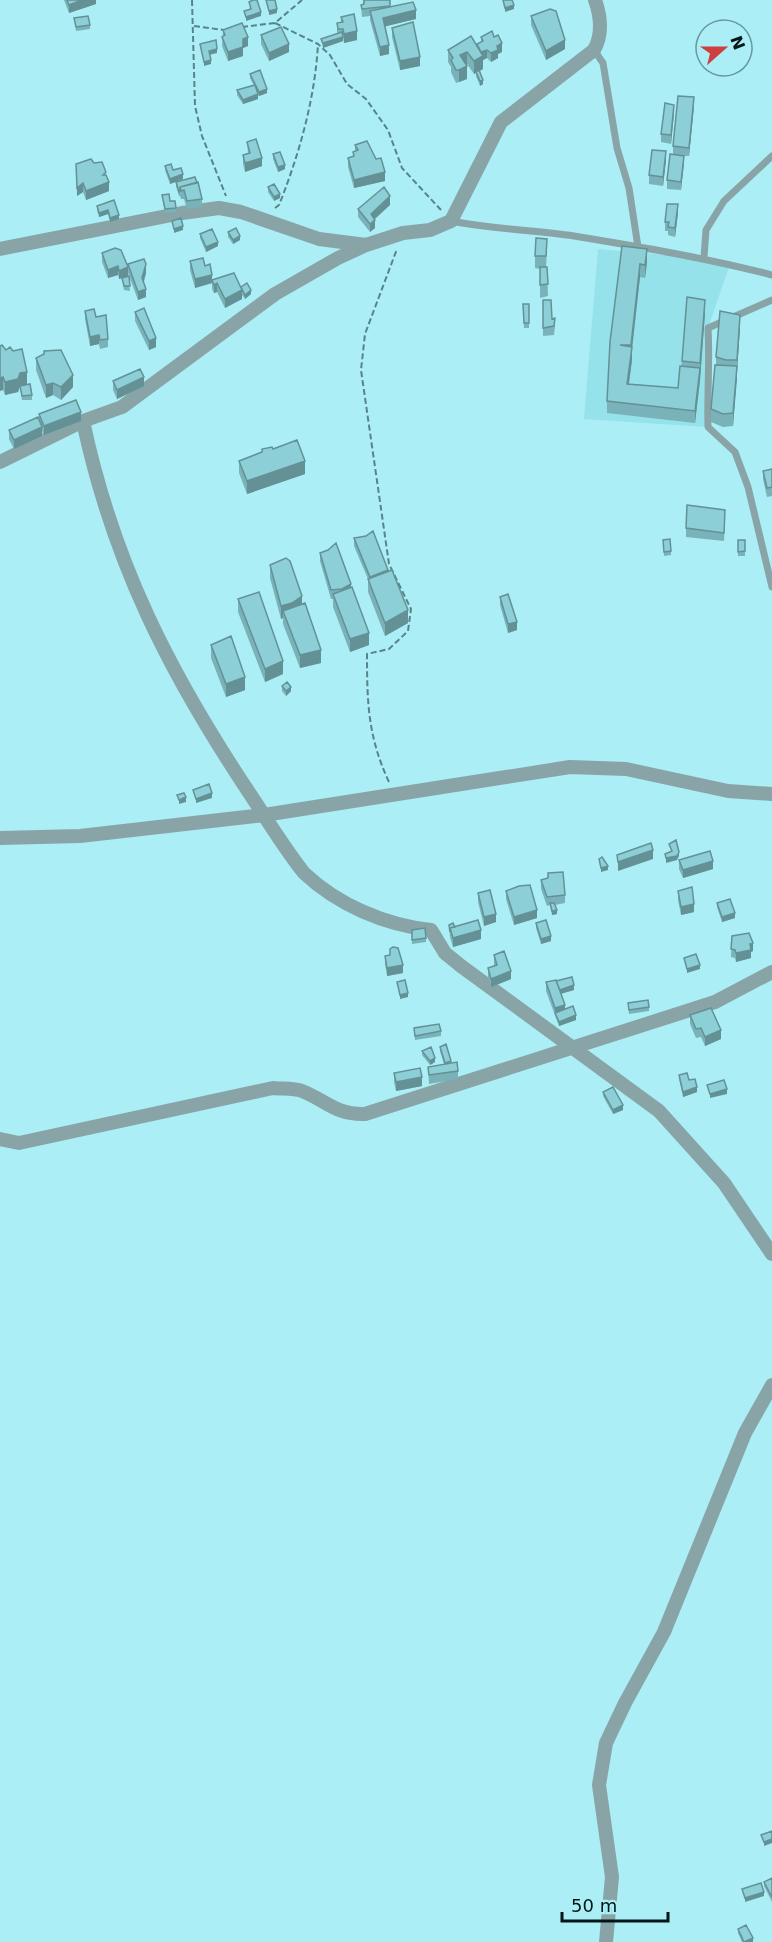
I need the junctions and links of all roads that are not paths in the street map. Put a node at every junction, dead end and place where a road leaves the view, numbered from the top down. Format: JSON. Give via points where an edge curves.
{"nodes":[{"id":1,"x":595,"y":0,"type":"edge"},
{"id":2,"x":594,"y":50,"type":"junction"},
{"id":3,"x":772,"y":156,"type":"edge"},
{"id":4,"x":451,"y":221,"type":"junction"},
{"id":5,"x":366,"y":244,"type":"junction"},
{"id":6,"x":638,"y":247,"type":"junction"},
{"id":7,"x":0,"y":249,"type":"edge"},
{"id":8,"x":704,"y":257,"type":"junction"},
{"id":9,"x":772,"y":274,"type":"edge"},
{"id":10,"x":772,"y":300,"type":"edge"},
{"id":11,"x":82,"y":422,"type":"junction"},
{"id":12,"x":0,"y":462,"type":"edge"},
{"id":13,"x":772,"y":587,"type":"edge"},
{"id":14,"x":772,"y":794,"type":"edge"},
{"id":15,"x":264,"y":815,"type":"junction"},
{"id":16,"x":0,"y":838,"type":"edge"},
{"id":17,"x":772,"y":972,"type":"edge"},
{"id":18,"x":571,"y":1048,"type":"junction"},
{"id":19,"x":0,"y":1139,"type":"edge"},
{"id":20,"x":772,"y":1254,"type":"edge"},
{"id":21,"x":772,"y":1385,"type":"edge"},
{"id":22,"x":606,"y":1942,"type":"edge"}],
"edges":[{"from":1,"to":2,"type":"street","via":[[600,28]]},
{"from":2,"to":4,"type":"street","via":[[501,122]]},
{"from":2,"to":6,"type":"lane","via":[[603,63],[616,148],[629,188]]},
{"from":3,"to":8,"type":"lane","via":[[724,201],[706,230]]},
{"from":4,"to":5,"type":"street","via":[[430,230]]},
{"from":4,"to":6,"type":"lane"},
{"from":5,"to":7,"type":"street","via":[[319,239],[219,208]]},
{"from":5,"to":11,"type":"street","via":[[275,294],[122,407]]},
{"from":6,"to":8,"type":"lane"},
{"from":8,"to":9,"type":"lane"},
{"from":10,"to":13,"type":"lane","via":[[708,328],[707,393],[708,427],[735,452],[748,487]]},
{"from":11,"to":12,"type":"street"},
{"from":11,"to":15,"type":"street","via":[[96,483],[136,592],[194,708]]},
{"from":14,"to":15,"type":"street","via":[[728,791],[626,770],[570,767]]},
{"from":15,"to":16,"type":"street","via":[[80,836]]},
{"from":15,"to":18,"type":"street","via":[[304,873],[320,889],[351,907],[413,928],[431,930],[446,953],[461,966]]},
{"from":17,"to":18,"type":"street","via":[[715,1002]]},
{"from":18,"to":19,"type":"street","via":[[365,1114],[349,1114],[329,1107],[301,1090],[273,1088],[18,1143]]},
{"from":18,"to":20,"type":"street","via":[[638,1093],[681,1132],[724,1183]]},
{"from":21,"to":22,"type":"street","via":[[745,1433],[664,1632],[606,1743],[599,1785],[612,1877]]}]}
